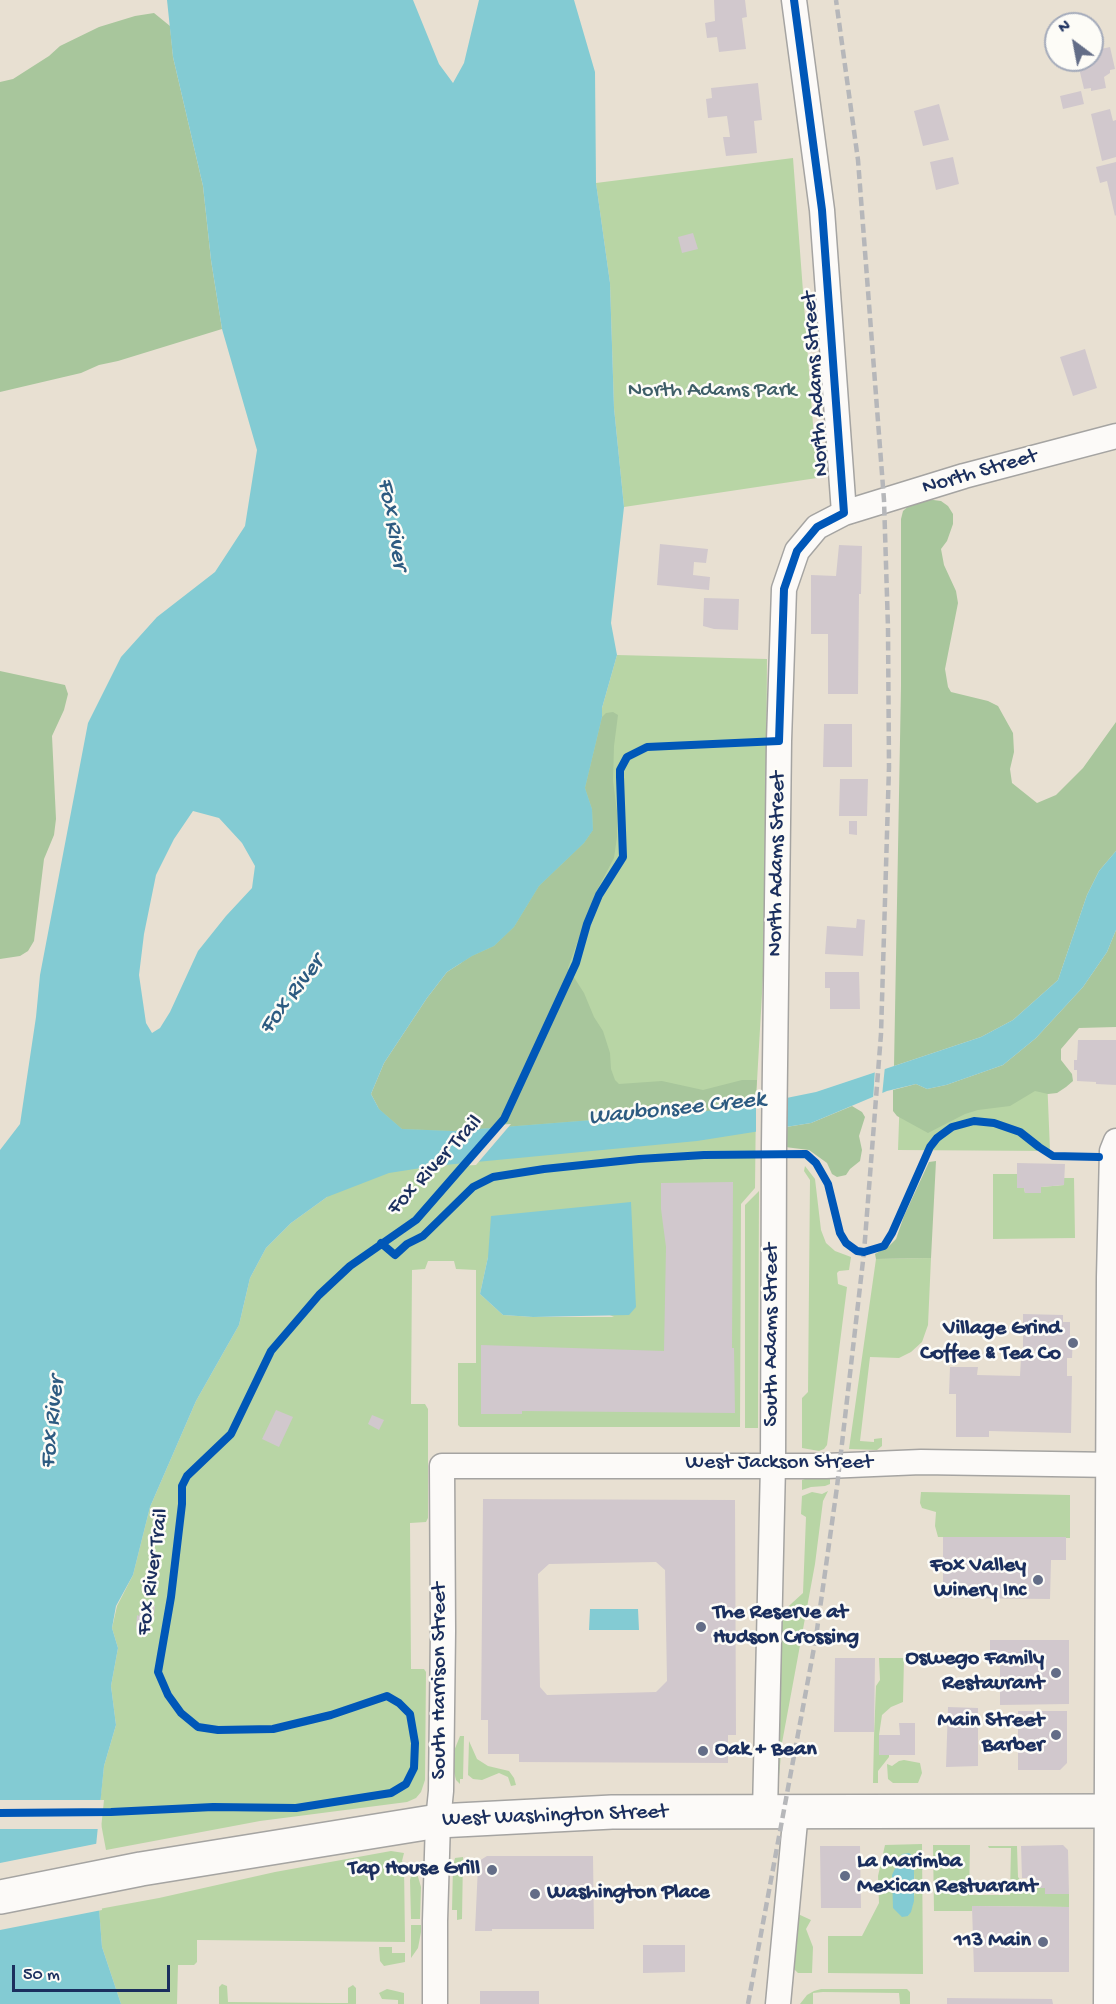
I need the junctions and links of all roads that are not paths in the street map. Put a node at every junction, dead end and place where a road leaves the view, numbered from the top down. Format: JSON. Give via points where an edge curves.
{"nodes":[{"id":1,"x":794,"y":0,"type":"edge"},
{"id":2,"x":1116,"y":436,"type":"edge"},
{"id":3,"x":844,"y":513,"type":"junction"},
{"id":4,"x":1116,"y":1141,"type":"edge"},
{"id":5,"x":774,"y":1146,"type":"joint"},
{"id":6,"x":1112,"y":1465,"type":"edge"},
{"id":7,"x":442,"y":1466,"type":"joint"},
{"id":8,"x":773,"y":1466,"type":"junction"},
{"id":9,"x":781,"y":1812,"type":"junction"},
{"id":10,"x":1111,"y":1812,"type":"edge"},
{"id":11,"x":438,"y":1821,"type":"junction"},
{"id":12,"x":0,"y":1897,"type":"edge"},
{"id":13,"x":435,"y":2004,"type":"edge"},
{"id":14,"x":778,"y":2004,"type":"edge"},
{"id":15,"x":1106,"y":2004,"type":"edge"}],
"edges":[{"from":1,"to":3,"type":"street","name":"North Adams Street","via":[[822,210]]},
{"from":2,"to":3,"type":"street","name":"North Street"},
{"from":3,"to":5,"type":"street","name":"North Adams Street","via":[[817,527],[797,551],[784,589]]},
{"from":4,"to":6,"type":"street","via":[[1112,1151],[1111,1194]]},
{"from":5,"to":8,"type":"street","name":"South Adams Street"},
{"from":6,"to":8,"type":"street","name":"West Jackson Street","via":[[921,1462]]},
{"from":6,"to":10,"type":"street"},
{"from":7,"to":8,"type":"street","name":"West Jackson Street"},
{"from":7,"to":11,"type":"street","name":"South Harrison Street"},
{"from":8,"to":9,"type":"street","name":"South Adams Street"},
{"from":9,"to":10,"type":"main road","name":"West Washington Street"},
{"from":9,"to":11,"type":"main road","name":"West Washington Street","via":[[612,1812]]},
{"from":9,"to":14,"type":"street","name":"South Adams Street"},
{"from":10,"to":15,"type":"street"},
{"from":11,"to":12,"type":"main road","name":"West Washington Street","via":[[141,1869]]},
{"from":11,"to":13,"type":"street","name":"South Harrison Street"}]}
